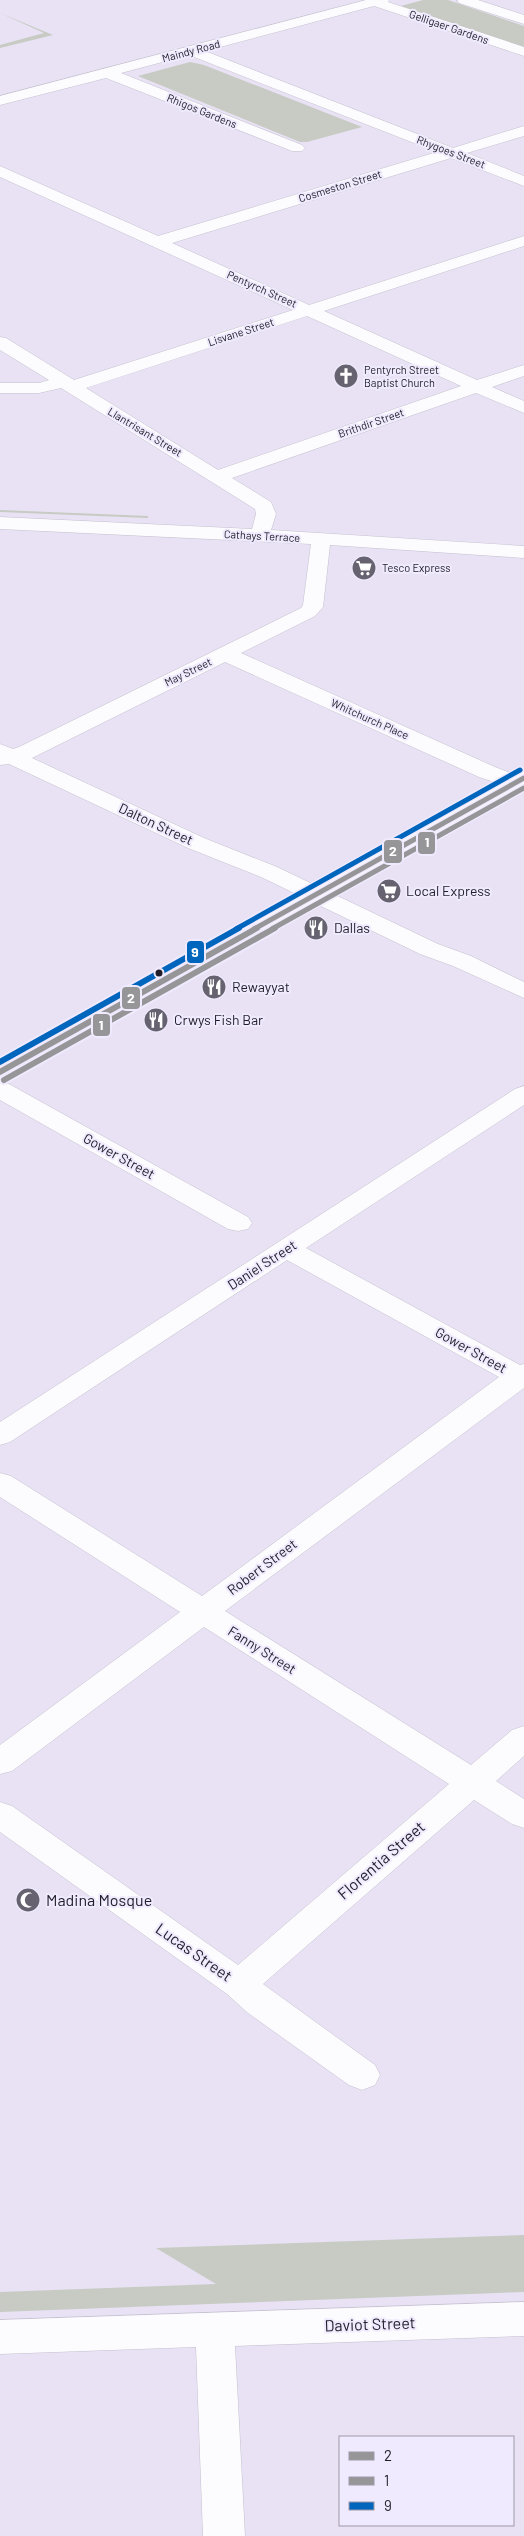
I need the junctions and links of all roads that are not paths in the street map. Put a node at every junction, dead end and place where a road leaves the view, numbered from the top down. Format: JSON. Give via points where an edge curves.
{"nodes":[{"id":1,"x":464,"y":0,"type":"edge"},
{"id":2,"x":378,"y":1,"type":"edge"},
{"id":3,"x":524,"y":20,"type":"edge"},
{"id":4,"x":191,"y":51,"type":"junction"},
{"id":5,"x":524,"y":52,"type":"edge"},
{"id":6,"x":107,"y":73,"type":"junction"},
{"id":7,"x":0,"y":102,"type":"edge"},
{"id":8,"x":524,"y":131,"type":"edge"},
{"id":9,"x":296,"y":148,"type":"dead end"},
{"id":10,"x":452,"y":153,"type":"junction"},
{"id":11,"x":0,"y":171,"type":"edge"},
{"id":12,"x":524,"y":181,"type":"edge"},
{"id":13,"x":524,"y":241,"type":"edge"},
{"id":14,"x":157,"y":242,"type":"junction"},
{"id":15,"x":309,"y":310,"type":"junction"},
{"id":16,"x":0,"y":342,"type":"edge"},
{"id":17,"x":524,"y":370,"type":"edge"},
{"id":18,"x":67,"y":384,"type":"junction"},
{"id":19,"x":476,"y":386,"type":"junction"},
{"id":20,"x":0,"y":388,"type":"edge"},
{"id":21,"x":524,"y":408,"type":"edge"},
{"id":22,"x":218,"y":476,"type":"junction"},
{"id":23,"x":0,"y":523,"type":"edge"},
{"id":24,"x":260,"y":535,"type":"junction"},
{"id":25,"x":321,"y":540,"type":"junction"},
{"id":26,"x":524,"y":552,"type":"edge"},
{"id":27,"x":226,"y":654,"type":"junction"},
{"id":28,"x":4,"y":756,"type":"edge"},
{"id":29,"x":521,"y":781,"type":"edge"},
{"id":30,"x":314,"y":894,"type":"junction"},
{"id":31,"x":524,"y":991,"type":"edge"},
{"id":32,"x":0,"y":1072,"type":"edge"},
{"id":33,"x":0,"y":1089,"type":"edge"},
{"id":34,"x":524,"y":1094,"type":"edge"},
{"id":35,"x":238,"y":1223,"type":"dead end"},
{"id":36,"x":287,"y":1249,"type":"junction"},
{"id":37,"x":522,"y":1376,"type":"edge"},
{"id":38,"x":0,"y":1434,"type":"edge"},
{"id":39,"x":0,"y":1483,"type":"edge"},
{"id":40,"x":202,"y":1612,"type":"junction"},
{"id":41,"x":524,"y":1738,"type":"edge"},
{"id":42,"x":0,"y":1762,"type":"edge"},
{"id":43,"x":472,"y":1781,"type":"junction"},
{"id":44,"x":0,"y":1815,"type":"edge"},
{"id":45,"x":524,"y":1815,"type":"edge"},
{"id":46,"x":239,"y":1984,"type":"junction"},
{"id":47,"x":362,"y":2075,"type":"dead end"},
{"id":48,"x":524,"y":2319,"type":"edge"},
{"id":49,"x":215,"y":2330,"type":"junction"},
{"id":50,"x":0,"y":2337,"type":"edge"},
{"id":51,"x":224,"y":2536,"type":"edge"}],
"edges":[{"from":1,"to":3,"type":"street"},
{"from":2,"to":4,"type":"street","name":"Maindy Road"},
{"from":2,"to":5,"type":"street","name":"Gelligaer Gardens"},
{"from":4,"to":6,"type":"street","name":"Maindy Road"},
{"from":4,"to":10,"type":"street","name":"Rhygoes Street"},
{"from":6,"to":7,"type":"street","name":"Maindy Road"},
{"from":6,"to":9,"type":"street","name":"Rhigos Gardens"},
{"from":8,"to":10,"type":"street","name":"Cosmeston Street"},
{"from":10,"to":12,"type":"street","name":"Rhygoes Street"},
{"from":10,"to":14,"type":"street","name":"Cosmeston Street"},
{"from":11,"to":14,"type":"street","name":"Pentyrch Street"},
{"from":13,"to":15,"type":"street","name":"Lisvane Street"},
{"from":14,"to":15,"type":"street","name":"Pentyrch Street"},
{"from":15,"to":18,"type":"street","name":"Lisvane Street"},
{"from":15,"to":19,"type":"street","name":"Pentyrch Street"},
{"from":16,"to":18,"type":"street","name":"Llantrisant Street"},
{"from":17,"to":19,"type":"street","name":"Brithdir Street"},
{"from":18,"to":20,"type":"street","name":"Lisvane Street"},
{"from":18,"to":22,"type":"street","name":"Llantrisant Street"},
{"from":19,"to":21,"type":"street","name":"Pentyrch Street"},
{"from":19,"to":22,"type":"street","name":"Brithdir Street"},
{"from":22,"to":24,"type":"street","name":"Llantrisant Street","via":[[264,506],[266,514]]},
{"from":23,"to":24,"type":"street","name":"Cathays Terrace"},
{"from":24,"to":25,"type":"street","name":"Cathays Terrace"},
{"from":25,"to":26,"type":"street","name":"Cathays Terrace"},
{"from":25,"to":27,"type":"street","name":"May Street","via":[[313,607]]},
{"from":27,"to":28,"type":"street","name":"May Street","via":[[27,752]]},
{"from":27,"to":29,"type":"street","name":"Whitchurch Place","via":[[487,772]]},
{"from":28,"to":30,"type":"street","name":"Dalton Street"},
{"from":29,"to":30,"type":"street"},
{"from":30,"to":31,"type":"street","name":"Dalton Street"},
{"from":30,"to":32,"type":"street"},
{"from":33,"to":35,"type":"street","name":"Gower Street"},
{"from":34,"to":36,"type":"street","name":"Daniel Street"},
{"from":36,"to":37,"type":"street","name":"Gower Street"},
{"from":36,"to":38,"type":"street","name":"Daniel Street"},
{"from":37,"to":40,"type":"street","name":"Robert Street"},
{"from":39,"to":40,"type":"street","name":"Fanny Street"},
{"from":40,"to":42,"type":"street","name":"Robert Street"},
{"from":40,"to":43,"type":"street","name":"Fanny Street"},
{"from":41,"to":43,"type":"street","name":"Florentia Street"},
{"from":43,"to":45,"type":"street","name":"Fanny Street"},
{"from":43,"to":46,"type":"street","name":"Florentia Street"},
{"from":44,"to":46,"type":"street","name":"Lucas Street"},
{"from":46,"to":47,"type":"street","name":"Lucas Street"},
{"from":48,"to":49,"type":"street","name":"Daviot Street"},
{"from":49,"to":50,"type":"street","name":"Daviot Street"},
{"from":49,"to":51,"type":"street"}]}
